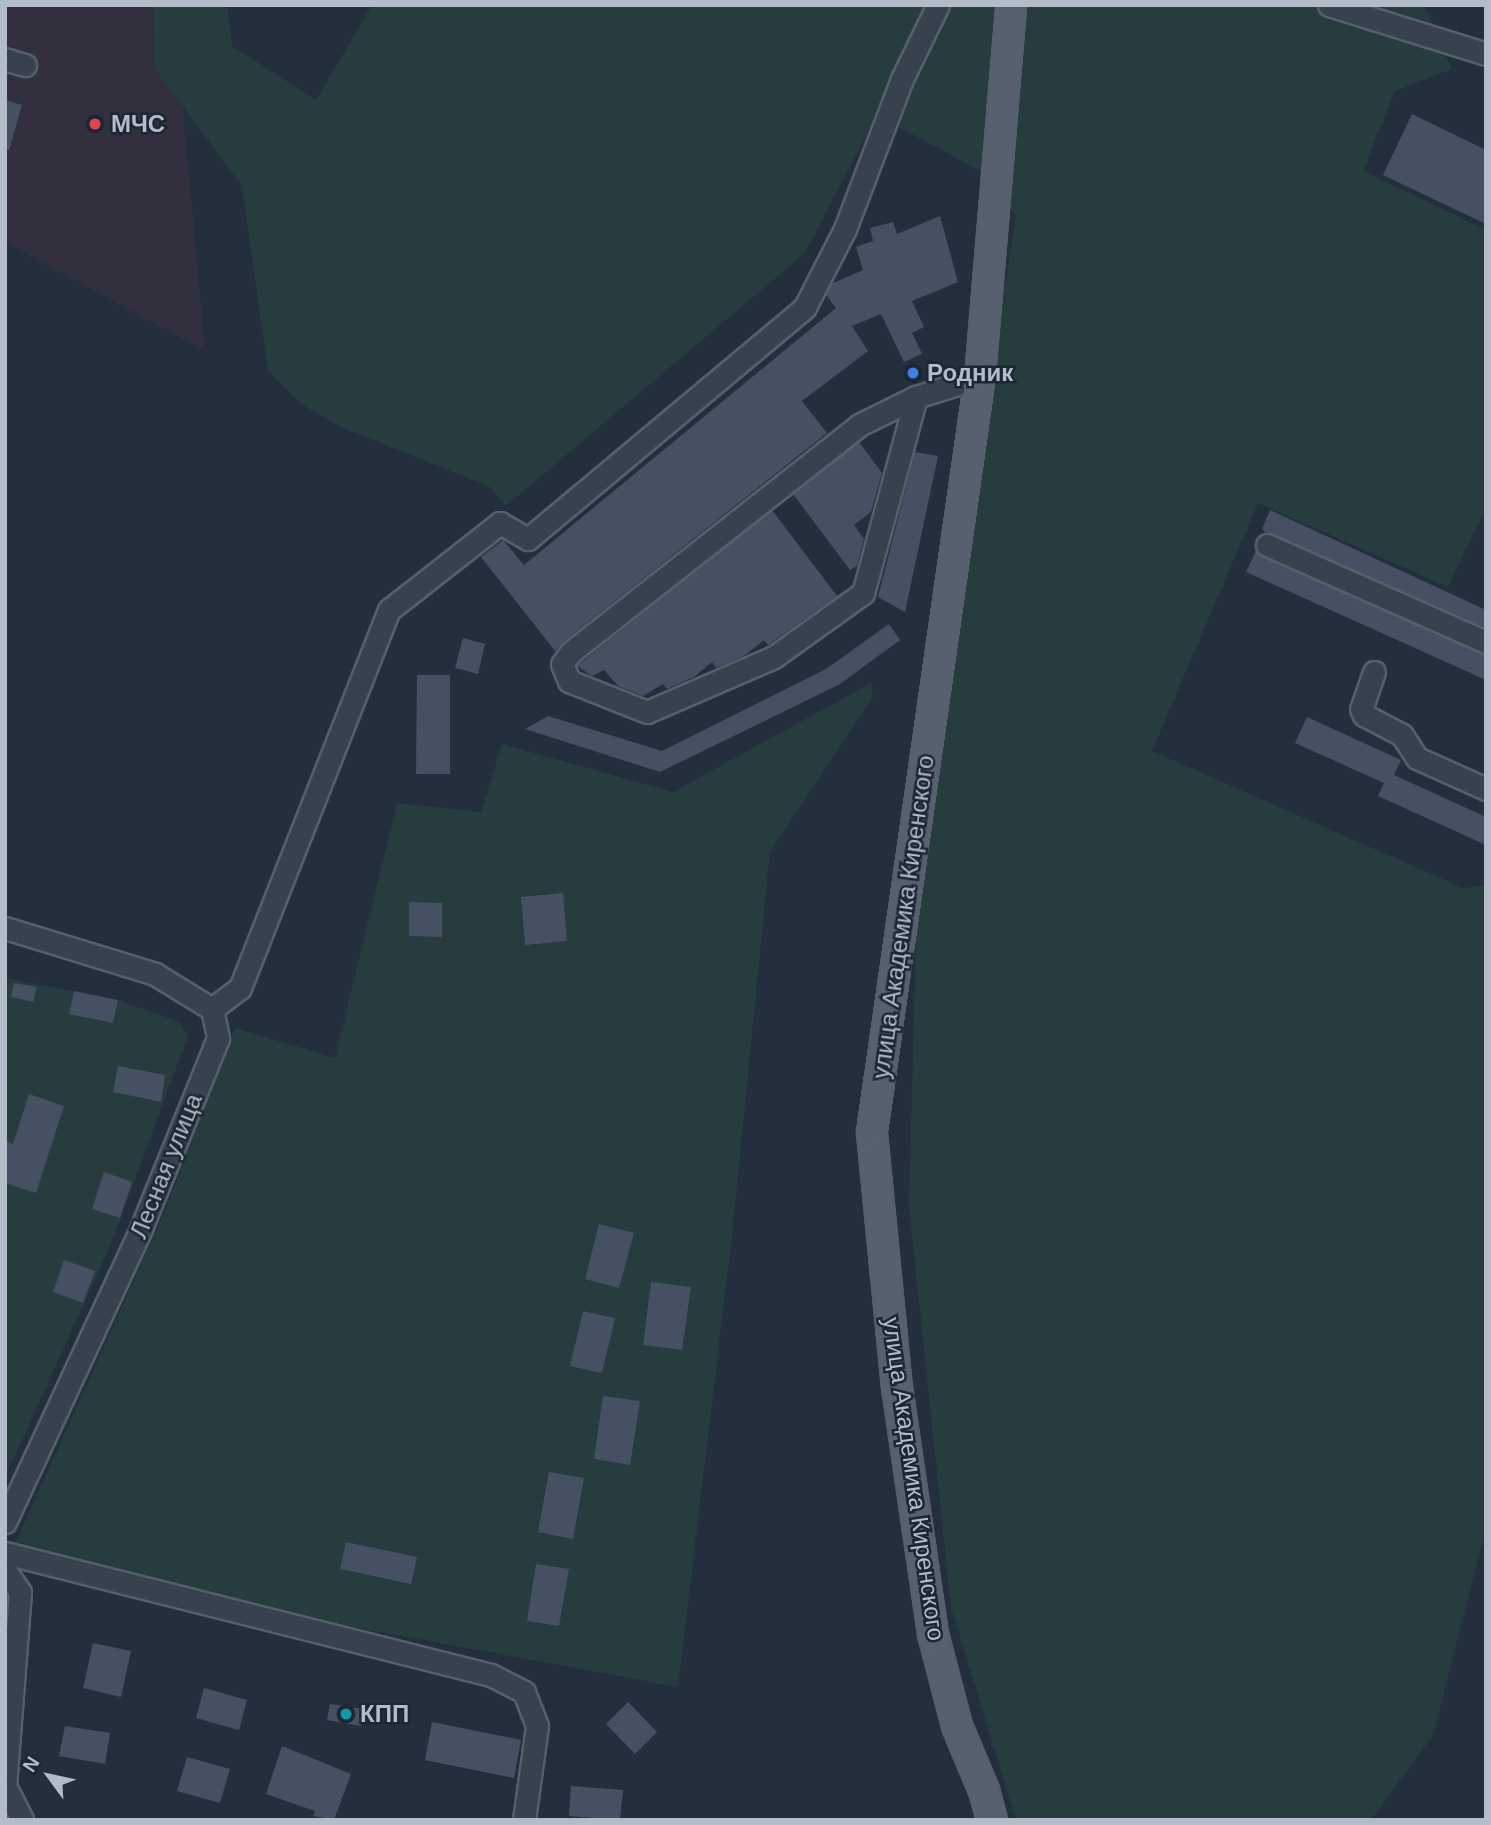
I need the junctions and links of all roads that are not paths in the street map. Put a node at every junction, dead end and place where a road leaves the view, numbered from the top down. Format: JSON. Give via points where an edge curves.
{"nodes":[{"id":1,"x":938,"y":5,"type":"edge"},
{"id":2,"x":1011,"y":5,"type":"edge"},
{"id":3,"x":1329,"y":5,"type":"edge"},
{"id":4,"x":1486,"y":54,"type":"edge"},
{"id":5,"x":980,"y":377,"type":"junction"},
{"id":6,"x":916,"y":397,"type":"junction"},
{"id":7,"x":1267,"y":545,"type":"dead end"},
{"id":8,"x":1486,"y":642,"type":"edge"},
{"id":9,"x":1374,"y":672,"type":"dead end"},
{"id":10,"x":1486,"y":789,"type":"edge"},
{"id":11,"x":5,"y":928,"type":"edge"},
{"id":12,"x":212,"y":1009,"type":"junction"},
{"id":13,"x":5,"y":1522,"type":"edge"},
{"id":14,"x":5,"y":1553,"type":"edge"},
{"id":15,"x":5,"y":1570,"type":"edge"},
{"id":16,"x":8,"y":1694,"type":"edge"},
{"id":17,"x":22,"y":1820,"type":"edge"},
{"id":18,"x":524,"y":1820,"type":"edge"},
{"id":19,"x":992,"y":1820,"type":"edge"}],
"edges":[{"from":1,"to":12,"type":"street","via":[[902,79],[845,229],[805,307],[528,539],[500,523],[389,610],[240,988]]},
{"from":2,"to":5,"type":"main road","name":"улица Академика Киренского"},
{"from":3,"to":4,"type":"street"},
{"from":5,"to":6,"type":"street"},
{"from":5,"to":19,"type":"main road","name":"улица Академика Киренского","via":[[872,1132],[897,1388],[933,1633],[957,1726]]},
{"from":6,"to":6,"type":"street","via":[[859,425],[571,652],[562,664],[569,681],[647,712],[775,657],[863,593]]},
{"from":7,"to":8,"type":"street"},
{"from":9,"to":10,"type":"street","via":[[1361,709],[1364,715],[1402,735],[1416,758]]},
{"from":11,"to":12,"type":"street","via":[[155,974]]},
{"from":12,"to":13,"type":"street","name":"Лесная улица","via":[[218,1038],[182,1133],[97,1329]]},
{"from":14,"to":18,"type":"street","via":[[491,1675],[524,1692],[537,1726]]},
{"from":15,"to":16,"type":"street","via":[[20,1592]]},
{"from":16,"to":17,"type":"street","via":[[5,1786]]}]}
